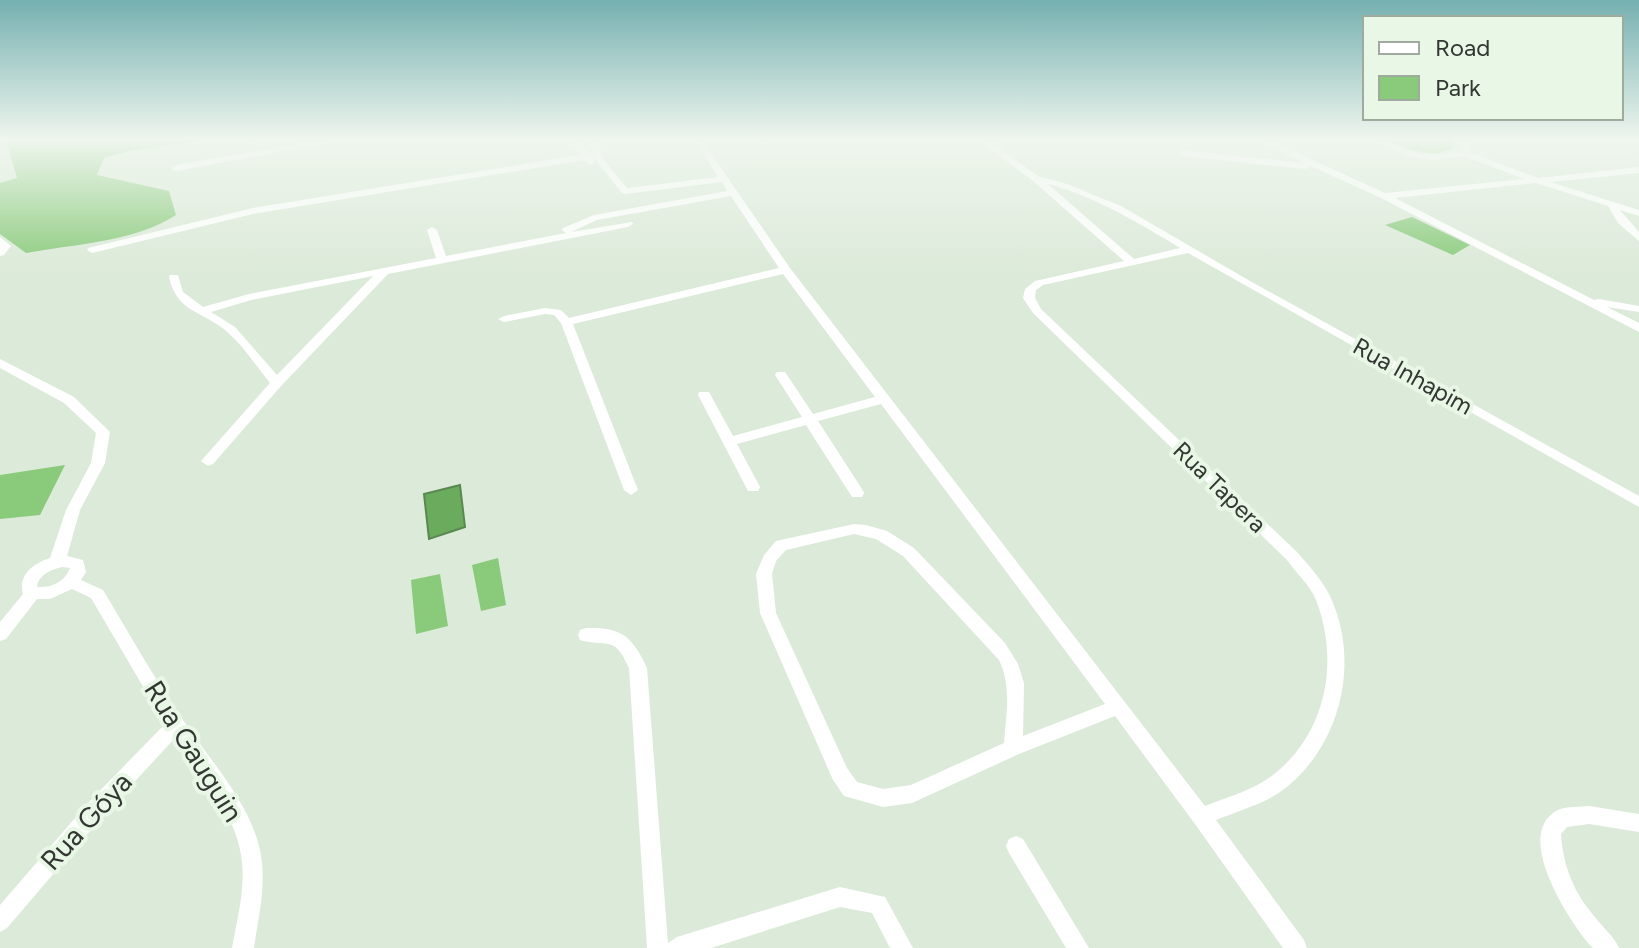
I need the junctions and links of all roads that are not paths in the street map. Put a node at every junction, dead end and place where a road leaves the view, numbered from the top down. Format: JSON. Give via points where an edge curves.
{"nodes":[{"id":1,"x":413,"y":184,"type":"edge"},
{"id":2,"x":608,"y":184,"type":"edge"},
{"id":3,"x":699,"y":184,"type":"edge"},
{"id":4,"x":718,"y":184,"type":"edge"},
{"id":5,"x":1042,"y":184,"type":"edge"},
{"id":6,"x":1055,"y":184,"type":"edge"},
{"id":7,"x":1358,"y":184,"type":"edge"},
{"id":8,"x":1505,"y":184,"type":"edge"},
{"id":9,"x":1548,"y":184,"type":"edge"},
{"id":10,"x":730,"y":185,"type":"junction"},
{"id":11,"x":1384,"y":196,"type":"junction"},
{"id":12,"x":1612,"y":205,"type":"junction"},
{"id":13,"x":1639,"y":213,"type":"edge"},
{"id":14,"x":628,"y":224,"type":"dead end"},
{"id":15,"x":432,"y":230,"type":"dead end"},
{"id":16,"x":565,"y":234,"type":"junction"},
{"id":17,"x":1639,"y":238,"type":"edge"},
{"id":18,"x":0,"y":240,"type":"edge"},
{"id":19,"x":92,"y":250,"type":"dead end"},
{"id":20,"x":1187,"y":250,"type":"junction"},
{"id":21,"x":0,"y":253,"type":"edge"},
{"id":22,"x":441,"y":258,"type":"junction"},
{"id":23,"x":1132,"y":262,"type":"junction"},
{"id":24,"x":386,"y":269,"type":"junction"},
{"id":25,"x":786,"y":270,"type":"junction"},
{"id":26,"x":174,"y":277,"type":"dead end"},
{"id":27,"x":1586,"y":300,"type":"junction"},
{"id":28,"x":1639,"y":309,"type":"edge"},
{"id":29,"x":201,"y":311,"type":"junction"},
{"id":30,"x":504,"y":319,"type":"dead end"},
{"id":31,"x":566,"y":322,"type":"junction"},
{"id":32,"x":1639,"y":328,"type":"edge"},
{"id":33,"x":0,"y":363,"type":"edge"},
{"id":34,"x":781,"y":375,"type":"dead end"},
{"id":35,"x":277,"y":383,"type":"junction"},
{"id":36,"x":704,"y":395,"type":"dead end"},
{"id":37,"x":882,"y":399,"type":"junction"},
{"id":38,"x":811,"y":420,"type":"junction"},
{"id":39,"x":728,"y":442,"type":"junction"},
{"id":40,"x":208,"y":461,"type":"dead end"},
{"id":41,"x":753,"y":487,"type":"dead end"},
{"id":42,"x":631,"y":490,"type":"dead end"},
{"id":43,"x":857,"y":493,"type":"dead end"},
{"id":44,"x":1639,"y":502,"type":"edge"},
{"id":45,"x":57,"y":562,"type":"junction"},
{"id":46,"x":71,"y":582,"type":"junction"},
{"id":47,"x":33,"y":593,"type":"junction"},
{"id":48,"x":0,"y":634,"type":"edge"},
{"id":49,"x":586,"y":635,"type":"dead end"},
{"id":50,"x":1118,"y":707,"type":"junction"},
{"id":51,"x":176,"y":725,"type":"junction"},
{"id":52,"x":1013,"y":748,"type":"junction"},
{"id":53,"x":1202,"y":817,"type":"junction"},
{"id":54,"x":1639,"y":823,"type":"edge"},
{"id":55,"x":1016,"y":846,"type":"dead end"},
{"id":56,"x":0,"y":921,"type":"edge"},
{"id":57,"x":692,"y":946,"type":"edge"},
{"id":58,"x":243,"y":948,"type":"edge"},
{"id":59,"x":658,"y":948,"type":"edge"},
{"id":60,"x":902,"y":948,"type":"edge"},
{"id":61,"x":1078,"y":948,"type":"edge"},
{"id":62,"x":1296,"y":948,"type":"edge"},
{"id":63,"x":1608,"y":948,"type":"edge"}],
"edges":[{"from":1,"to":19,"type":"street","via":[[253,211]]},
{"from":2,"to":3,"type":"street","via":[[623,200]]},
{"from":4,"to":10,"type":"street"},
{"from":5,"to":23,"type":"street"},
{"from":6,"to":20,"type":"street","name":"Rua Inhapim","via":[[1097,197]]},
{"from":7,"to":11,"type":"street"},
{"from":8,"to":11,"type":"street"},
{"from":9,"to":12,"type":"street"},
{"from":10,"to":16,"type":"street","via":[[583,220]]},
{"from":10,"to":25,"type":"street"},
{"from":11,"to":27,"type":"street"},
{"from":12,"to":13,"type":"street"},
{"from":12,"to":17,"type":"street"},
{"from":14,"to":16,"type":"street"},
{"from":15,"to":22,"type":"street"},
{"from":16,"to":22,"type":"street"},
{"from":18,"to":21,"type":"street","via":[[6,246]]},
{"from":20,"to":23,"type":"street","name":"Rua Tapera"},
{"from":20,"to":44,"type":"street","name":"Rua Inhapim"},
{"from":22,"to":24,"type":"street"},
{"from":23,"to":53,"type":"street","name":"Rua Tapera","via":[[1039,283],[1029,298],[1292,556],[1323,599],[1335,642],[1337,685],[1319,739],[1279,781]]},
{"from":24,"to":29,"type":"street"},
{"from":24,"to":35,"type":"street"},
{"from":25,"to":31,"type":"street"},
{"from":25,"to":37,"type":"street"},
{"from":26,"to":29,"type":"street","via":[[178,293]]},
{"from":27,"to":28,"type":"street"},
{"from":27,"to":32,"type":"street"},
{"from":29,"to":35,"type":"street","via":[[231,329]]},
{"from":30,"to":31,"type":"street","via":[[545,311],[557,312]]},
{"from":31,"to":42,"type":"street"},
{"from":33,"to":45,"type":"street","via":[[69,400],[103,432],[98,463],[73,510]]},
{"from":34,"to":38,"type":"street"},
{"from":35,"to":40,"type":"street"},
{"from":36,"to":39,"type":"street"},
{"from":37,"to":38,"type":"street"},
{"from":37,"to":50,"type":"street"},
{"from":38,"to":39,"type":"street"},
{"from":38,"to":43,"type":"street"},
{"from":39,"to":41,"type":"street"},
{"from":45,"to":46,"type":"street","via":[[78,564]]},
{"from":45,"to":47,"type":"street","via":[[31,578],[28,587]]},
{"from":46,"to":47,"type":"street","via":[[53,592]]},
{"from":46,"to":51,"type":"street","name":"Rua Gauguin","via":[[97,594]]},
{"from":47,"to":48,"type":"street"},
{"from":49,"to":59,"type":"street","via":[[619,639],[638,668]]},
{"from":50,"to":52,"type":"street"},
{"from":50,"to":53,"type":"street"},
{"from":51,"to":56,"type":"street","name":"Rua Góya"},
{"from":51,"to":58,"type":"street","name":"Rua Gauguin","via":[[225,794],[245,834],[252,891]]},
{"from":52,"to":52,"type":"street","via":[[1016,684],[1009,661],[925,566],[877,532],[866,530],[789,543],[774,552],[764,574],[768,613],[851,790],[883,798],[912,794]]},
{"from":53,"to":62,"type":"street"},
{"from":54,"to":63,"type":"street","via":[[1589,815],[1562,818],[1551,831],[1551,858],[1562,887]]},
{"from":55,"to":61,"type":"street"},
{"from":57,"to":60,"type":"street","via":[[840,897],[878,904]]}]}
